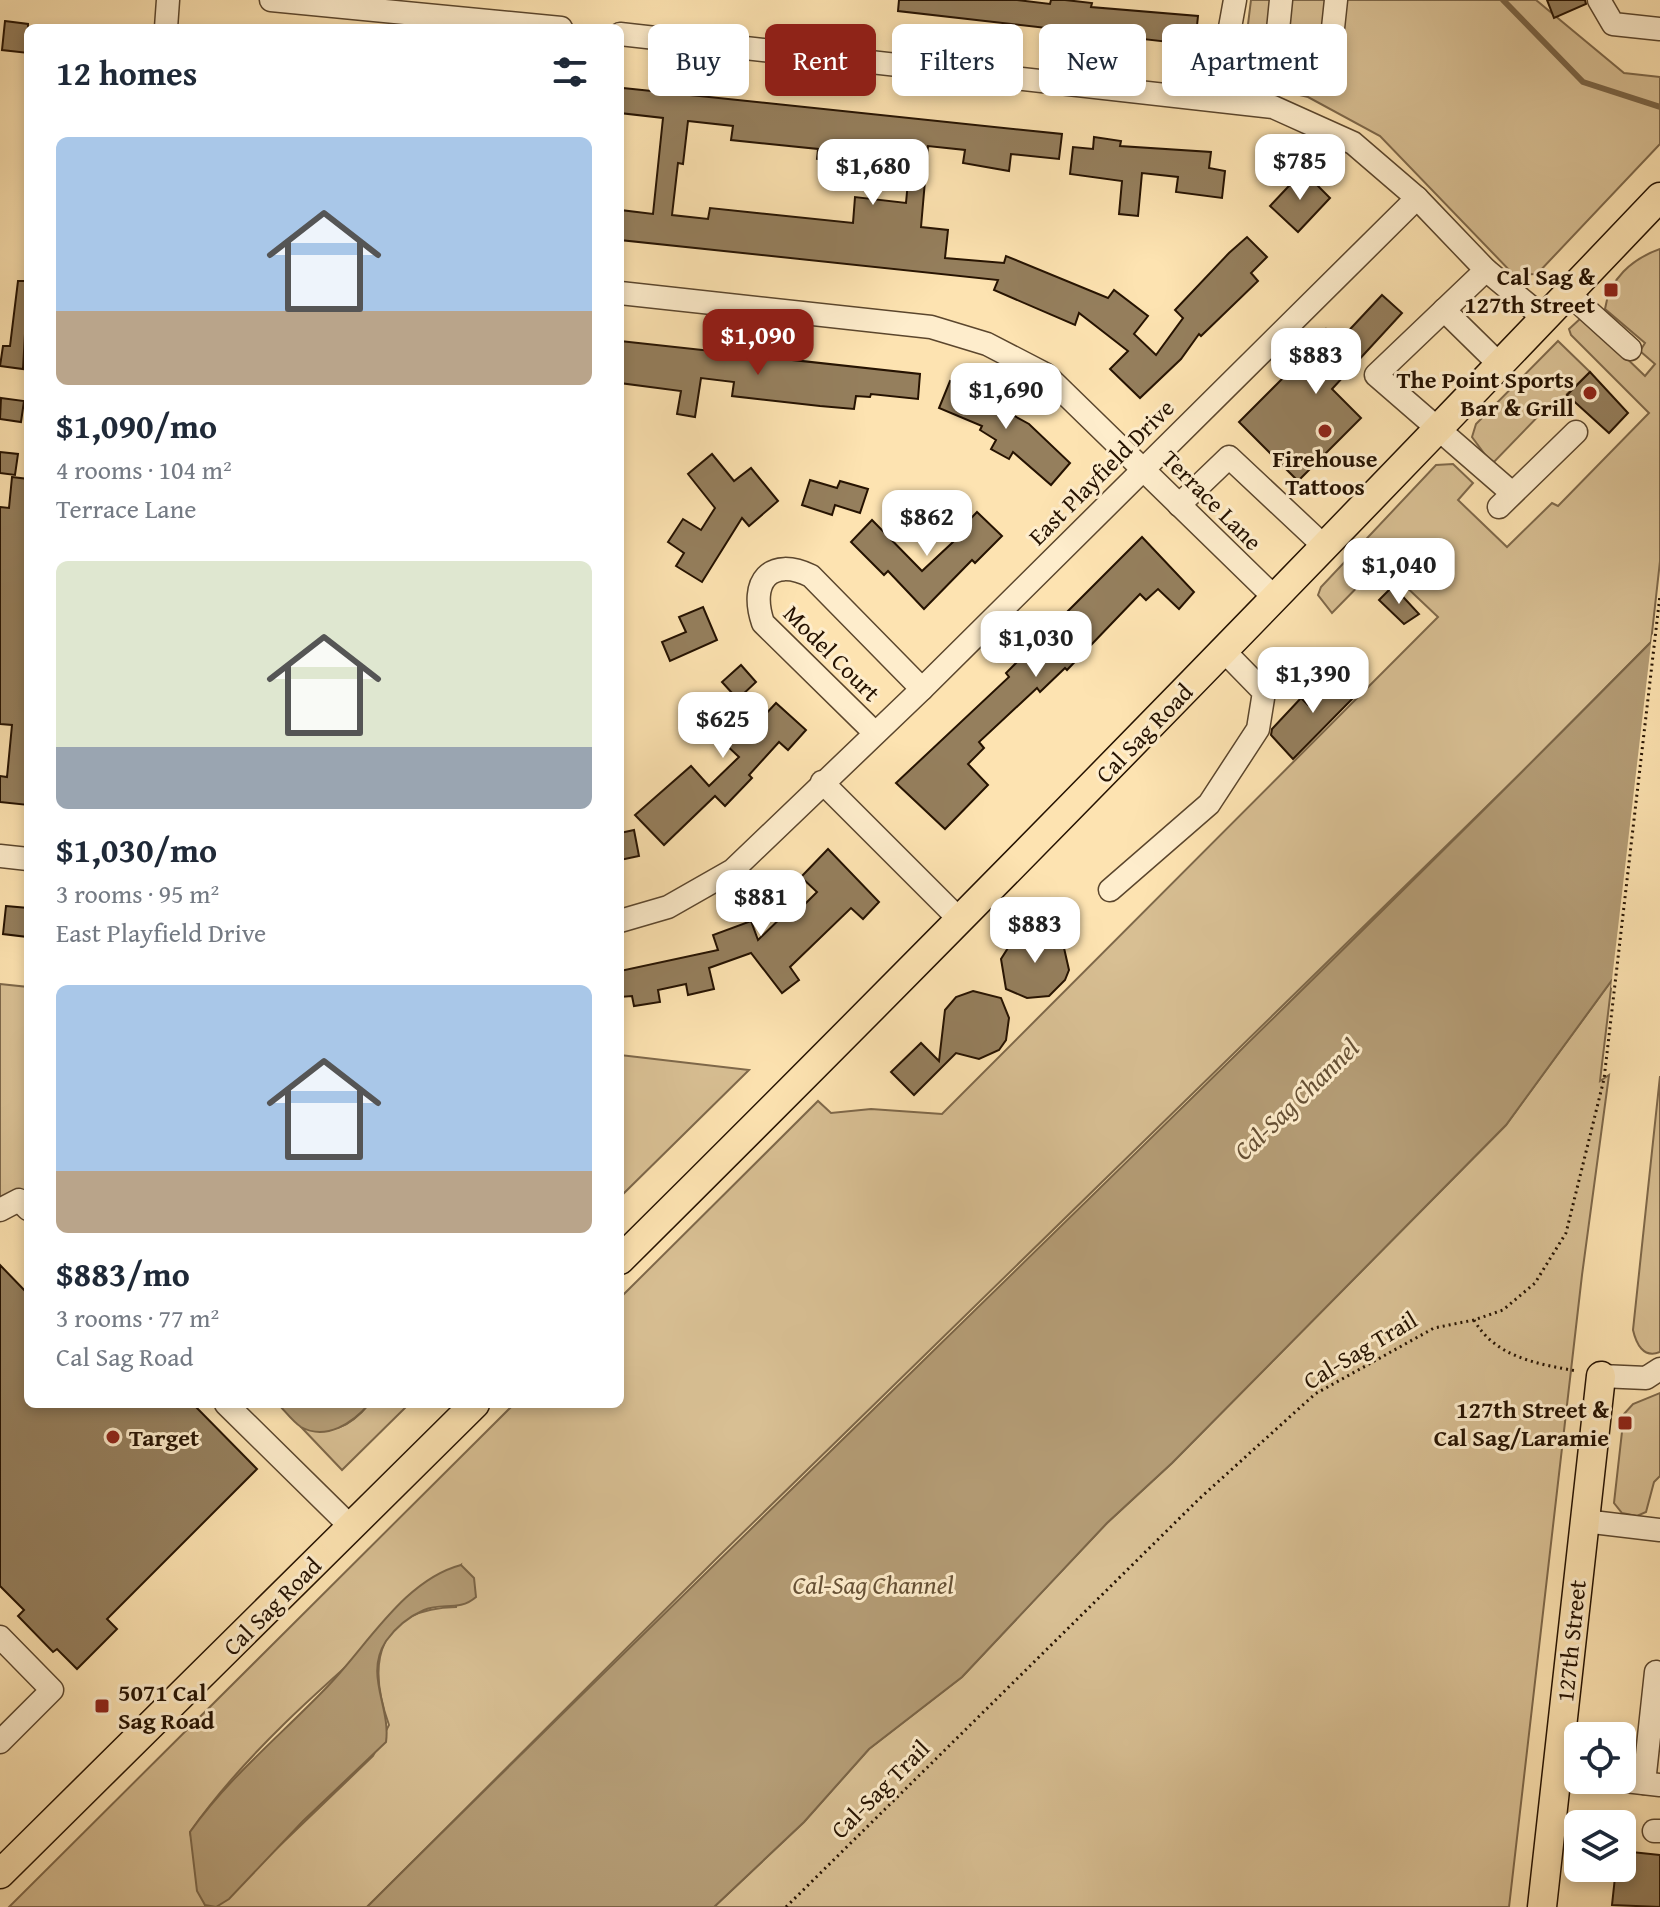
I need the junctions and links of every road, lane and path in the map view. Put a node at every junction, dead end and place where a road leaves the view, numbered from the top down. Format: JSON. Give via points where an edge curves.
{"nodes":[{"id":1,"x":168,"y":0,"type":"edge"},
{"id":2,"x":271,"y":0,"type":"edge"},
{"id":3,"x":1235,"y":0,"type":"edge"},
{"id":4,"x":1281,"y":0,"type":"edge"},
{"id":5,"x":1336,"y":0,"type":"edge"},
{"id":6,"x":1599,"y":0,"type":"edge"},
{"id":7,"x":423,"y":21,"type":"edge"},
{"id":8,"x":166,"y":24,"type":"edge"},
{"id":9,"x":482,"y":24,"type":"edge"},
{"id":10,"x":1230,"y":24,"type":"edge"},
{"id":11,"x":1279,"y":24,"type":"edge"},
{"id":12,"x":1333,"y":24,"type":"edge"},
{"id":13,"x":1660,"y":29,"type":"edge"},
{"id":14,"x":624,"y":34,"type":"edge"},
{"id":15,"x":1217,"y":96,"type":"edge"},
{"id":16,"x":1217,"y":99,"type":"junction"},
{"id":17,"x":1660,"y":197,"type":"edge"},
{"id":18,"x":1417,"y":198,"type":"junction"},
{"id":19,"x":1486,"y":270,"type":"junction"},
{"id":20,"x":624,"y":293,"type":"edge"},
{"id":21,"x":1568,"y":293,"type":"junction"},
{"id":22,"x":1444,"y":310,"type":"junction"},
{"id":23,"x":1544,"y":318,"type":"junction"},
{"id":24,"x":1630,"y":349,"type":"dead end"},
{"id":25,"x":1500,"y":365,"type":"junction"},
{"id":26,"x":1437,"y":431,"type":"junction"},
{"id":27,"x":1576,"y":432,"type":"dead end"},
{"id":28,"x":1142,"y":467,"type":"junction"},
{"id":29,"x":1179,"y":505,"type":"junction"},
{"id":30,"x":1326,"y":548,"type":"junction"},
{"id":31,"x":1660,"y":595,"type":"edge"},
{"id":32,"x":1276,"y":599,"type":"junction"},
{"id":33,"x":1224,"y":651,"type":"junction"},
{"id":34,"x":922,"y":689,"type":"junction"},
{"id":35,"x":875,"y":733,"type":"junction"},
{"id":36,"x":822,"y":782,"type":"junction"},
{"id":37,"x":0,"y":856,"type":"edge"},
{"id":38,"x":24,"y":859,"type":"edge"},
{"id":39,"x":1110,"y":890,"type":"dead end"},
{"id":40,"x":624,"y":920,"type":"edge"},
{"id":41,"x":961,"y":921,"type":"junction"},
{"id":42,"x":24,"y":1205,"type":"edge"},
{"id":43,"x":0,"y":1210,"type":"edge"},
{"id":44,"x":624,"y":1256,"type":"edge"},
{"id":45,"x":1474,"y":1320,"type":"junction"},
{"id":46,"x":1660,"y":1369,"type":"edge"},
{"id":47,"x":1601,"y":1376,"type":"junction"},
{"id":48,"x":230,"y":1408,"type":"edge"},
{"id":49,"x":471,"y":1408,"type":"edge"},
{"id":50,"x":1584,"y":1521,"type":"junction"},
{"id":51,"x":351,"y":1527,"type":"junction"},
{"id":52,"x":1660,"y":1530,"type":"edge"},
{"id":53,"x":0,"y":1637,"type":"edge"},
{"id":54,"x":1656,"y":1672,"type":"dead end"},
{"id":55,"x":1570,"y":1722,"type":"edge"},
{"id":56,"x":0,"y":1742,"type":"edge"},
{"id":57,"x":1652,"y":1784,"type":"edge"},
{"id":58,"x":1564,"y":1790,"type":"edge"},
{"id":59,"x":0,"y":1874,"type":"edge"},
{"id":60,"x":786,"y":1907,"type":"edge"},
{"id":61,"x":1542,"y":1907,"type":"edge"}],
"edges":[{"from":1,"to":8,"type":"street"},
{"from":2,"to":7,"type":"street"},
{"from":3,"to":10,"type":"street"},
{"from":4,"to":11,"type":"street"},
{"from":5,"to":12,"type":"street"},
{"from":6,"to":13,"type":"street","via":[[1613,24]]},
{"from":7,"to":9,"type":"street"},
{"from":14,"to":16,"type":"street"},
{"from":15,"to":16,"type":"street"},
{"from":16,"to":18,"type":"street","via":[[1273,107],[1353,143]]},
{"from":17,"to":21,"type":"main road","name":"Cal Sag Road"},
{"from":18,"to":19,"type":"street"},
{"from":18,"to":28,"type":"street","name":"East Playfield Drive"},
{"from":19,"to":22,"type":"street"},
{"from":19,"to":23,"type":"street"},
{"from":20,"to":28,"type":"street","name":"Terrace Lane","via":[[931,327],[987,344],[1045,374]]},
{"from":21,"to":23,"type":"main road","name":"Cal Sag Road"},
{"from":21,"to":24,"type":"street"},
{"from":22,"to":25,"type":"street"},
{"from":22,"to":26,"type":"street","via":[[1376,375]]},
{"from":23,"to":25,"type":"main road","name":"Cal Sag Road"},
{"from":25,"to":26,"type":"main road","name":"Cal Sag Road"},
{"from":26,"to":27,"type":"street","via":[[1506,500]]},
{"from":26,"to":30,"type":"main road","name":"Cal Sag Road"},
{"from":28,"to":29,"type":"street","name":"Terrace Lane"},
{"from":28,"to":34,"type":"street","name":"East Playfield Drive"},
{"from":29,"to":30,"type":"street","via":[[1229,457]]},
{"from":29,"to":32,"type":"street","name":"Terrace Lane"},
{"from":30,"to":32,"type":"main road","name":"Cal Sag Road"},
{"from":31,"to":45,"type":"path","name":"Cal-Sag Trail","via":[[1604,1079],[1566,1233],[1535,1283],[1503,1310]]},
{"from":32,"to":33,"type":"main road","name":"Cal Sag Road"},
{"from":33,"to":39,"type":"street","via":[[1264,692],[1258,729],[1209,804]]},
{"from":33,"to":41,"type":"main road","name":"Cal Sag Road"},
{"from":34,"to":35,"type":"street","name":"East Playfield Drive"},
{"from":34,"to":35,"type":"street","name":"Model Court","via":[[811,576],[791,567],[772,571],[761,584],[756,604],[763,623]]},
{"from":35,"to":36,"type":"street","name":"East Playfield Drive"},
{"from":36,"to":40,"type":"street","name":"East Playfield Drive","via":[[733,870],[668,907]]},
{"from":36,"to":41,"type":"street"},
{"from":37,"to":38,"type":"street"},
{"from":41,"to":44,"type":"main road","name":"Cal Sag Road"},
{"from":42,"to":43,"type":"street","via":[[19,1200]]},
{"from":45,"to":47,"type":"path","via":[[1485,1340],[1532,1363]]},
{"from":45,"to":60,"type":"path","name":"Cal-Sag Trail","via":[[1434,1328],[1315,1394],[1199,1499]]},
{"from":46,"to":47,"type":"street","via":[[1646,1378]]},
{"from":47,"to":50,"type":"main road","name":"127th Street"},
{"from":48,"to":51,"type":"street"},
{"from":49,"to":51,"type":"main road","name":"Cal Sag Road"},
{"from":50,"to":52,"type":"street"},
{"from":50,"to":55,"type":"main road","name":"127th Street"},
{"from":51,"to":59,"type":"main road","name":"Cal Sag Road"},
{"from":53,"to":56,"type":"street","via":[[52,1690]]},
{"from":54,"to":57,"type":"street"},
{"from":58,"to":61,"type":"main road","name":"127th Street"}]}
